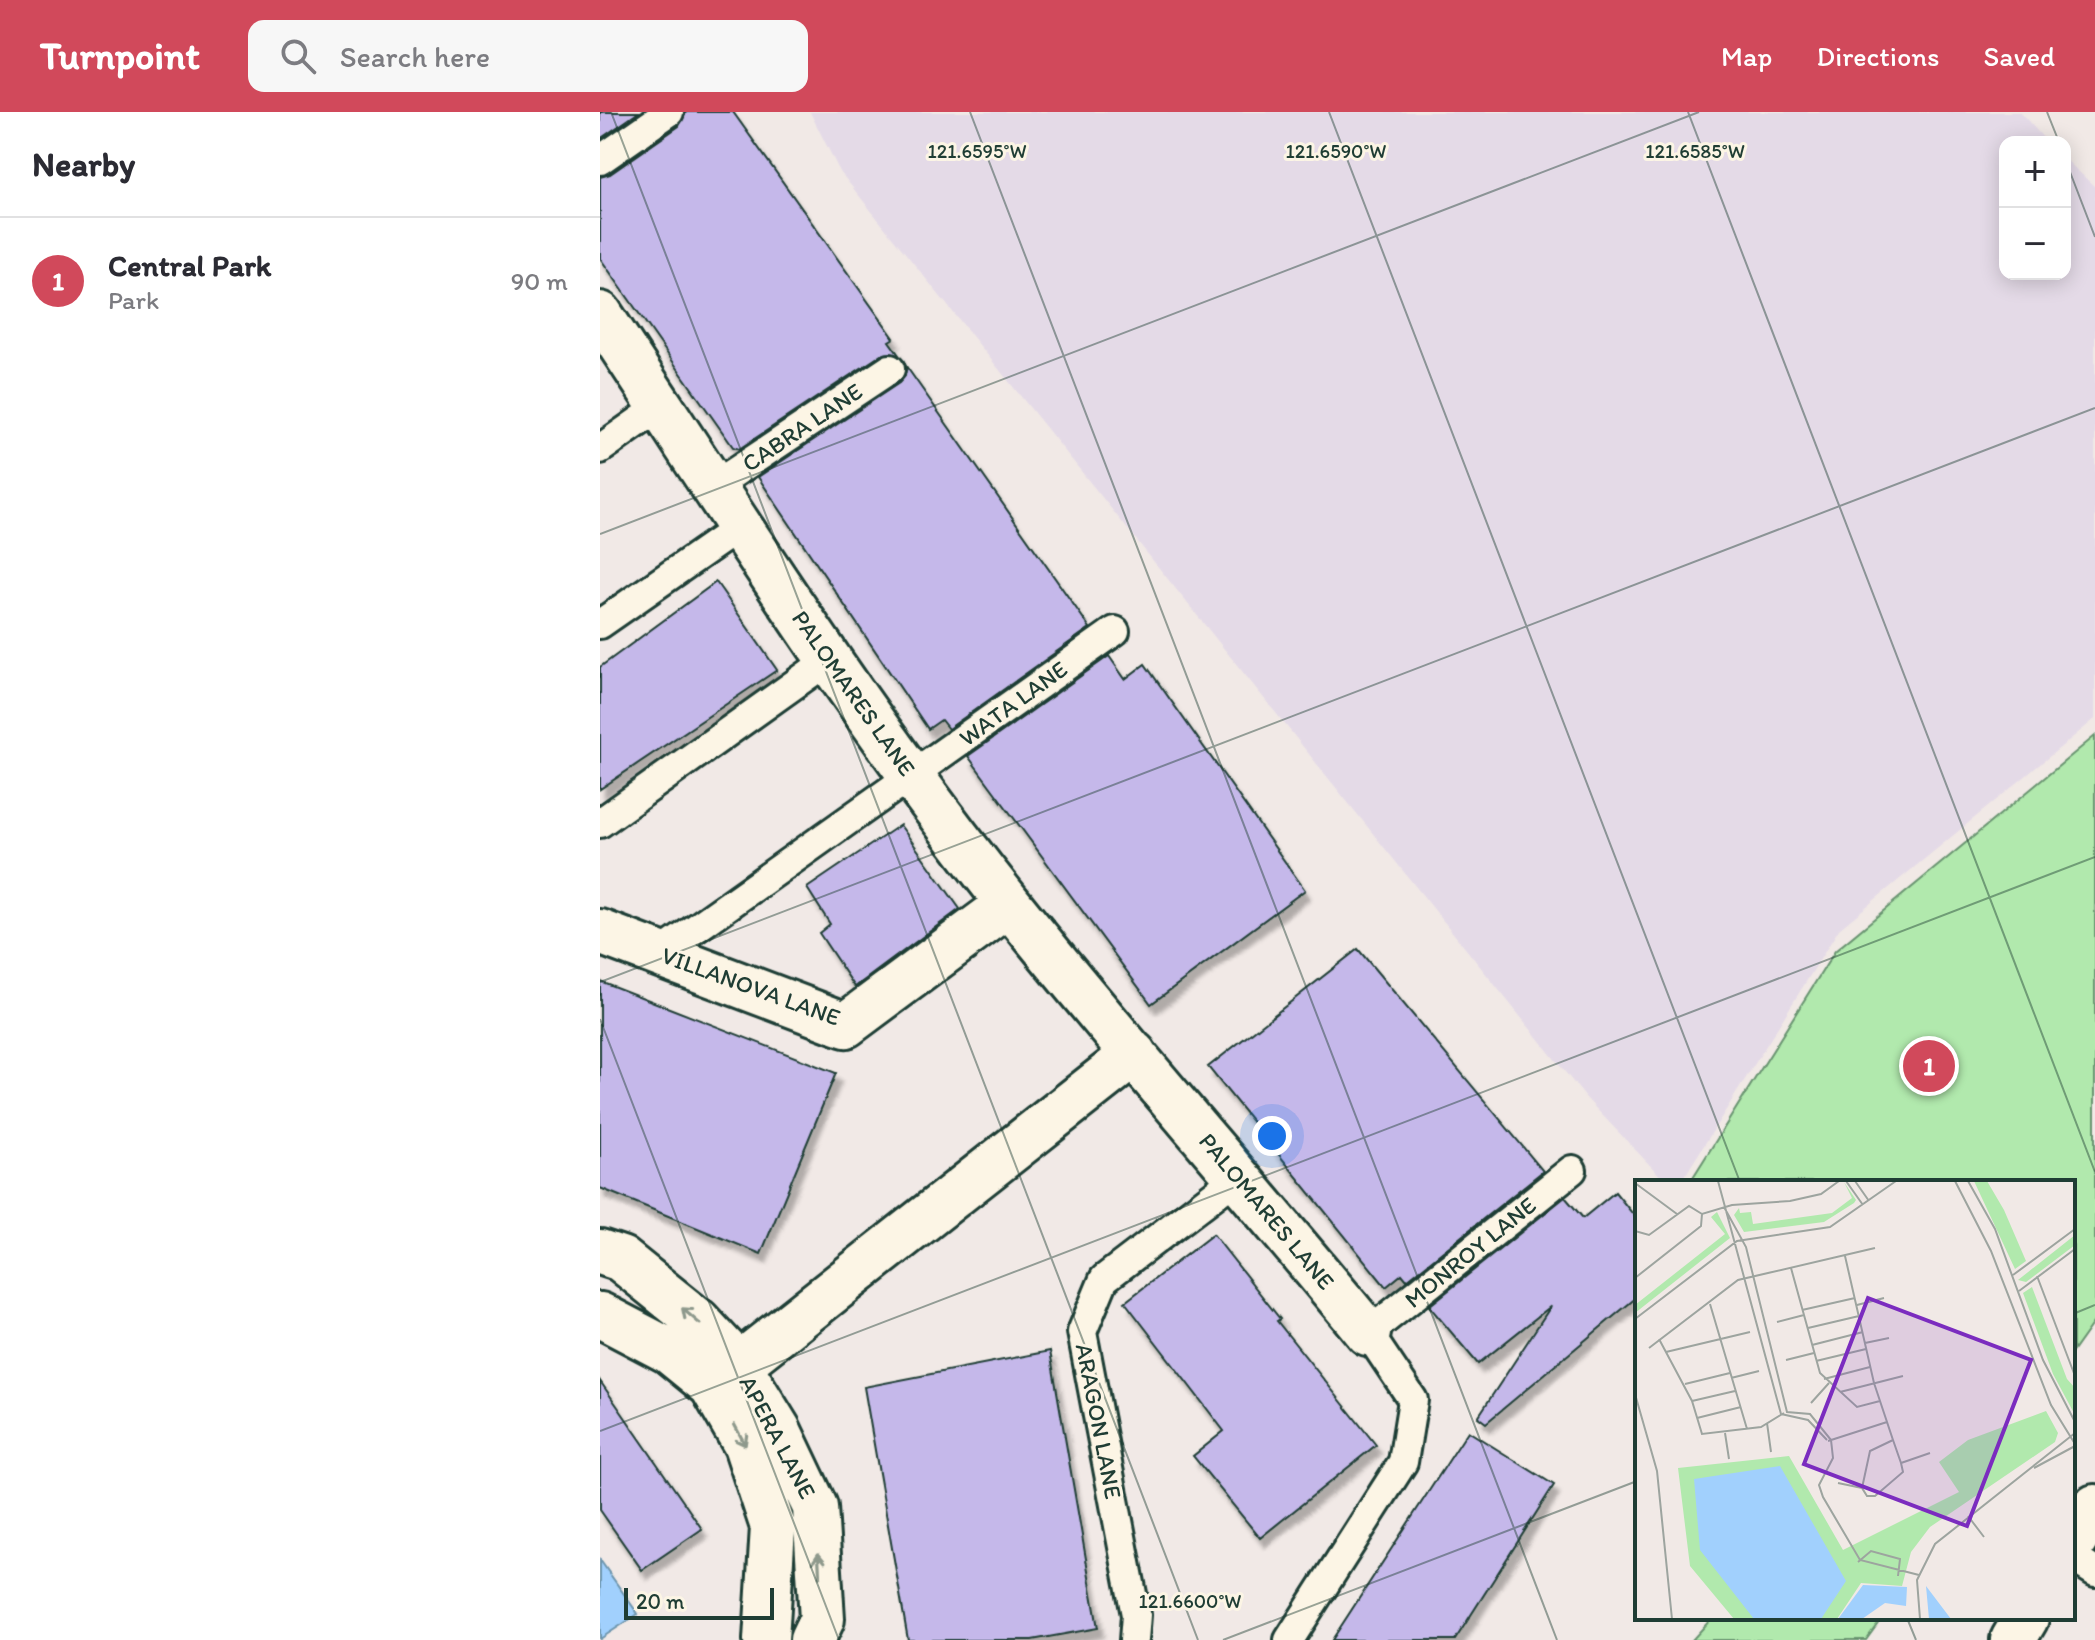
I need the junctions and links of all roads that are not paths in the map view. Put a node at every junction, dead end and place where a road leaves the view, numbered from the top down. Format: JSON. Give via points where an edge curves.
{"nodes":[{"id":1,"x":669,"y":112,"type":"edge"},
{"id":2,"x":600,"y":160,"type":"edge"},
{"id":3,"x":600,"y":314,"type":"edge"},
{"id":4,"x":890,"y":369,"type":"dead end"},
{"id":5,"x":661,"y":406,"type":"junction"},
{"id":6,"x":600,"y":449,"type":"edge"},
{"id":7,"x":714,"y":486,"type":"junction"},
{"id":8,"x":738,"y":528,"type":"junction"},
{"id":9,"x":600,"y":624,"type":"edge"},
{"id":10,"x":1115,"y":631,"type":"dead end"},
{"id":11,"x":830,"y":659,"type":"junction"},
{"id":12,"x":912,"y":776,"type":"junction"},
{"id":13,"x":600,"y":823,"type":"edge"},
{"id":14,"x":1009,"y":904,"type":"junction"},
{"id":15,"x":600,"y":932,"type":"edge"},
{"id":16,"x":661,"y":953,"type":"junction"},
{"id":17,"x":1134,"y":1054,"type":"junction"},
{"id":18,"x":1572,"y":1170,"type":"dead end"},
{"id":19,"x":1239,"y":1176,"type":"junction"},
{"id":20,"x":600,"y":1252,"type":"edge"},
{"id":21,"x":600,"y":1315,"type":"edge"},
{"id":22,"x":1368,"y":1333,"type":"junction"},
{"id":23,"x":725,"y":1375,"type":"junction"},
{"id":24,"x":2095,"y":1507,"type":"edge"},
{"id":25,"x":2075,"y":1540,"type":"edge"},
{"id":26,"x":2075,"y":1559,"type":"edge"},
{"id":27,"x":2095,"y":1572,"type":"edge"},
{"id":28,"x":2025,"y":1620,"type":"edge"},
{"id":29,"x":766,"y":1640,"type":"edge"},
{"id":30,"x":812,"y":1640,"type":"edge"},
{"id":31,"x":1134,"y":1640,"type":"edge"},
{"id":32,"x":1289,"y":1640,"type":"edge"},
{"id":33,"x":2013,"y":1640,"type":"edge"}],
"edges":[{"from":1,"to":2,"type":"lane"},
{"from":3,"to":5,"type":"street","name":"PALOMARES LANE"},
{"from":4,"to":7,"type":"lane","name":"CABRA LANE"},
{"from":5,"to":6,"type":"lane"},
{"from":5,"to":7,"type":"street","name":"PALOMARES LANE"},
{"from":7,"to":8,"type":"street","name":"PALOMARES LANE"},
{"from":8,"to":9,"type":"lane"},
{"from":8,"to":11,"type":"street","name":"PALOMARES LANE"},
{"from":10,"to":12,"type":"lane","name":"WATA LANE"},
{"from":11,"to":12,"type":"street","name":"PALOMARES LANE"},
{"from":11,"to":13,"type":"lane"},
{"from":12,"to":14,"type":"street","name":"PALOMARES LANE"},
{"from":12,"to":16,"type":"lane","name":"WATA LANE"},
{"from":14,"to":16,"type":"street","name":"VILLANOVA LANE","via":[[846,1025]]},
{"from":14,"to":17,"type":"street","name":"PALOMARES LANE"},
{"from":15,"to":16,"type":"street","name":"VILLANOVA LANE"},
{"from":17,"to":19,"type":"street","name":"PALOMARES LANE"},
{"from":17,"to":23,"type":"street"},
{"from":18,"to":22,"type":"lane","name":"MONROY LANE"},
{"from":19,"to":22,"type":"street","name":"PALOMARES LANE"},
{"from":19,"to":31,"type":"lane","name":"ARAGON LANE","via":[[1104,1279],[1082,1332],[1136,1615]]},
{"from":23,"to":20,"type":"street","name":"APERA LANE","one_way":true,"via":[[698,1321],[621,1259]]},
{"from":21,"to":23,"type":"street","name":"APERA LANE"},
{"from":22,"to":32,"type":"lane","via":[[1413,1400],[1403,1462]]},
{"from":23,"to":29,"type":"street","name":"APERA LANE","one_way":true,"via":[[773,1527]]},
{"from":30,"to":23,"type":"street","name":"APERA LANE","one_way":true,"via":[[822,1619],[815,1507],[778,1429]]},
{"from":24,"to":25,"type":"street"},
{"from":26,"to":27,"type":"lane"},
{"from":28,"to":33,"type":"street"}]}
